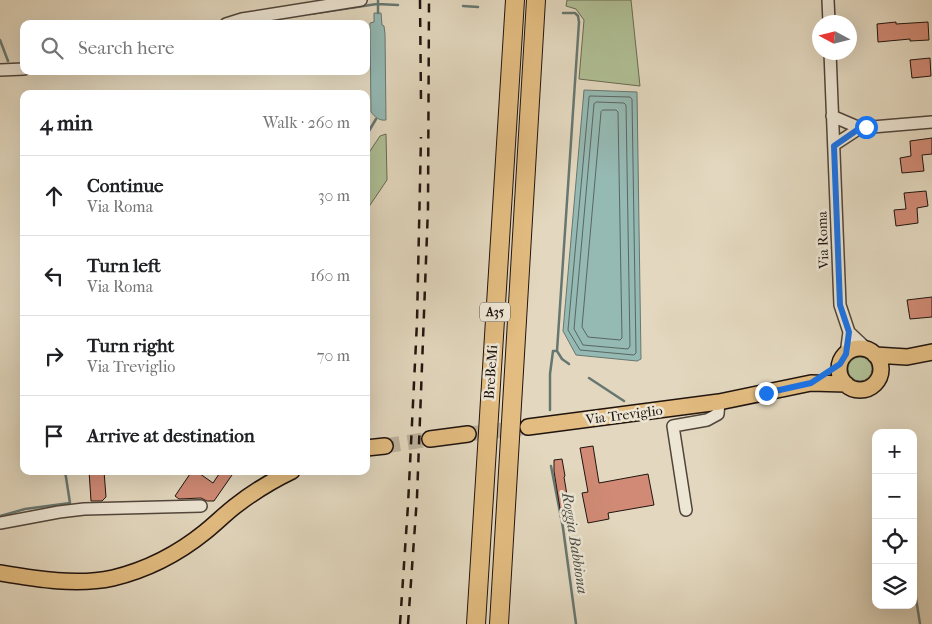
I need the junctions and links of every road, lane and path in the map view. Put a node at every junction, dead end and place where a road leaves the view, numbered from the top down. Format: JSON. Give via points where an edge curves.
{"nodes":[{"id":1,"x":361,"y":0,"type":"edge"},
{"id":2,"x":515,"y":0,"type":"edge"},
{"id":3,"x":536,"y":0,"type":"edge"},
{"id":4,"x":828,"y":0,"type":"edge"},
{"id":5,"x":829,"y":15,"type":"edge"},
{"id":6,"x":239,"y":20,"type":"edge"},
{"id":7,"x":830,"y":60,"type":"edge"},
{"id":8,"x":0,"y":70,"type":"edge"},
{"id":9,"x":20,"y":70,"type":"edge"},
{"id":10,"x":832,"y":116,"type":"junction"},
{"id":11,"x":932,"y":122,"type":"edge"},
{"id":12,"x":860,"y":128,"type":"junction"},
{"id":13,"x":834,"y":146,"type":"junction"},
{"id":14,"x":849,"y":332,"type":"junction"},
{"id":15,"x":871,"y":352,"type":"junction"},
{"id":16,"x":932,"y":352,"type":"edge"},
{"id":17,"x":907,"y":357,"type":"junction"},
{"id":18,"x":843,"y":359,"type":"junction"},
{"id":19,"x":880,"y":374,"type":"junction"},
{"id":20,"x":811,"y":383,"type":"junction"},
{"id":21,"x":846,"y":384,"type":"junction"},
{"id":22,"x":719,"y":402,"type":"junction"},
{"id":23,"x":528,"y":427,"type":"tunnel mouth"},
{"id":24,"x":468,"y":434,"type":"tunnel mouth"},
{"id":25,"x":430,"y":439,"type":"tunnel mouth"},
{"id":26,"x":385,"y":446,"type":"tunnel mouth"},
{"id":27,"x":370,"y":448,"type":"edge"},
{"id":28,"x":284,"y":475,"type":"edge"},
{"id":29,"x":201,"y":506,"type":"dead end"},
{"id":30,"x":686,"y":510,"type":"dead end"},
{"id":31,"x":0,"y":523,"type":"edge"},
{"id":32,"x":0,"y":573,"type":"edge"},
{"id":33,"x":476,"y":624,"type":"edge"},
{"id":34,"x":499,"y":624,"type":"edge"}],
"edges":[{"from":1,"to":6,"type":"street"},
{"from":2,"to":33,"type":"highway","name":"BreBeMi","number":"A35"},
{"from":3,"to":34,"type":"highway","name":"BreBeMi","number":"A35"},
{"from":4,"to":5,"type":"street"},
{"from":7,"to":10,"type":"street","name":"Via Roma"},
{"from":8,"to":9,"type":"street"},
{"from":10,"to":12,"type":"street"},
{"from":10,"to":13,"type":"street","name":"Via Roma"},
{"from":11,"to":12,"type":"street"},
{"from":12,"to":13,"type":"street"},
{"from":13,"to":14,"type":"street","name":"Via Roma","via":[[840,305]]},
{"from":14,"to":15,"type":"street","name":"Via Roma"},
{"from":14,"to":18,"type":"street","name":"Via Roma"},
{"from":15,"to":17,"type":"main road","name":"Via Treviglio"},
{"from":15,"to":18,"type":"main road","name":"Via Treviglio","via":[[856,349]]},
{"from":15,"to":19,"type":"main road","via":[[879,361]]},
{"from":16,"to":17,"type":"main road","name":"Via Treviglio"},
{"from":17,"to":19,"type":"main road","name":"Via Treviglio"},
{"from":18,"to":20,"type":"main road","name":"Via Treviglio"},
{"from":18,"to":21,"type":"main road","via":[[840,375]]},
{"from":19,"to":21,"type":"main road","name":"Via Treviglio","via":[[866,389],[858,390]]},
{"from":20,"to":21,"type":"main road","name":"Via Treviglio"},
{"from":20,"to":22,"type":"main road","name":"Via Treviglio"},
{"from":22,"to":23,"type":"main road","name":"Via Treviglio"},
{"from":22,"to":30,"type":"street","name":"Via Treviglio","via":[[718,414],[707,420],[673,426]]},
{"from":24,"to":25,"type":"main road"},
{"from":26,"to":27,"type":"main road"},
{"from":28,"to":32,"type":"main road","via":[[179,550],[114,578],[79,581]]},
{"from":29,"to":31,"type":"street","via":[[84,509]]}]}
